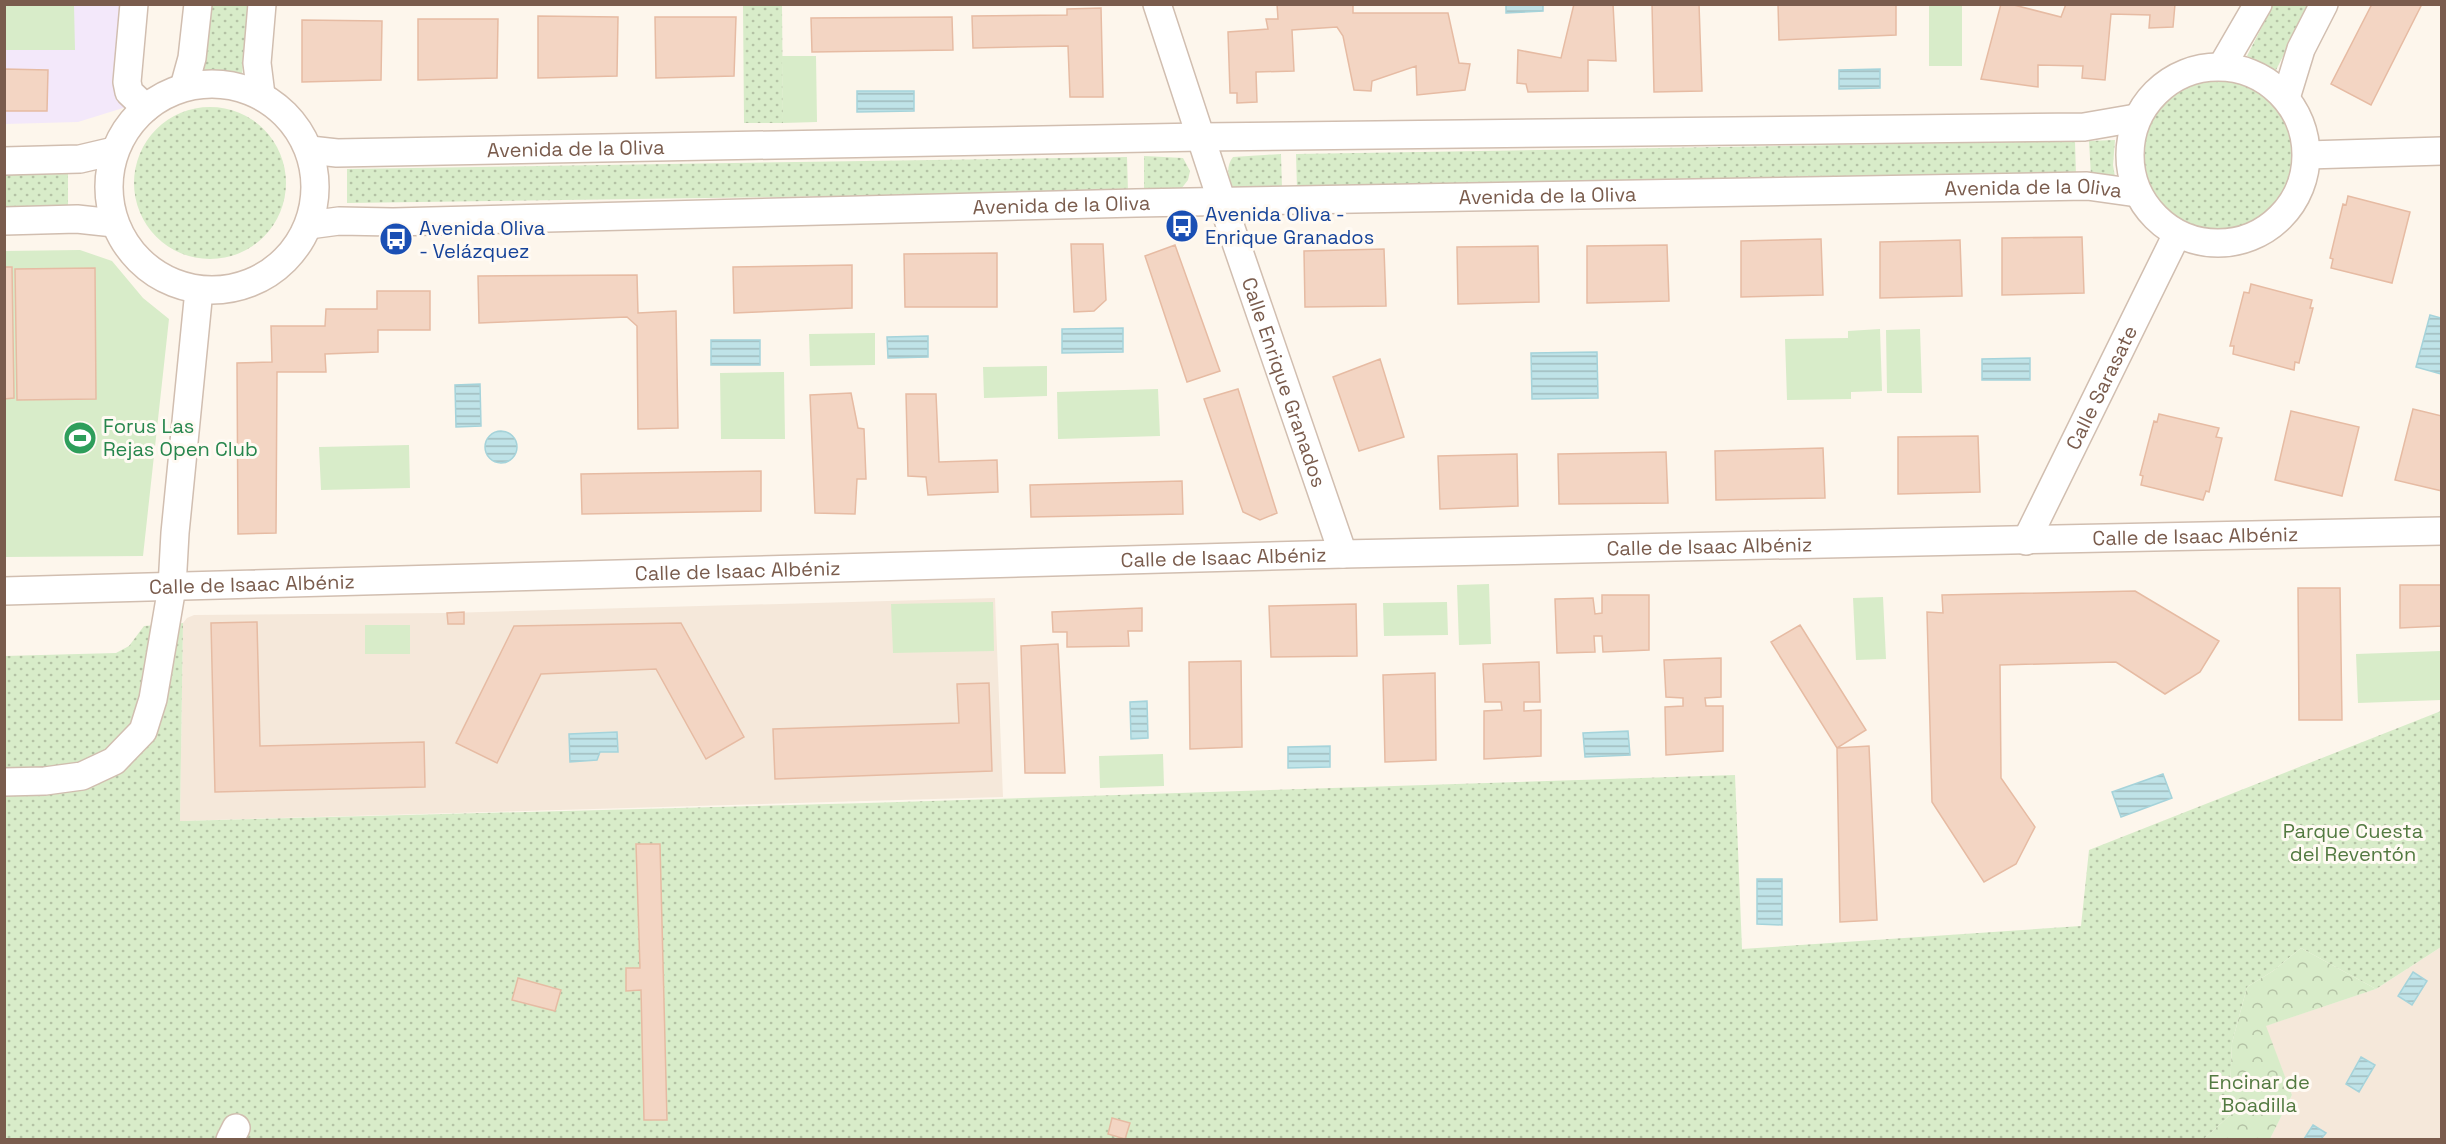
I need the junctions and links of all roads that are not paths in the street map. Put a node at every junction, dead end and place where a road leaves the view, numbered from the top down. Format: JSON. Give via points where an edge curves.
{"nodes":[{"id":1,"x":134,"y":4,"type":"edge"},
{"id":2,"x":198,"y":4,"type":"edge"},
{"id":3,"x":262,"y":4,"type":"edge"},
{"id":4,"x":1156,"y":4,"type":"edge"},
{"id":5,"x":2258,"y":4,"type":"edge"},
{"id":6,"x":2324,"y":4,"type":"edge"},
{"id":7,"x":2222,"y":66,"type":"junction"},
{"id":8,"x":184,"y":87,"type":"junction"},
{"id":9,"x":261,"y":95,"type":"junction"},
{"id":10,"x":2286,"y":98,"type":"junction"},
{"id":11,"x":146,"y":108,"type":"junction"},
{"id":12,"x":2136,"y":118,"type":"junction"},
{"id":13,"x":1201,"y":137,"type":"junction"},
{"id":14,"x":310,"y":150,"type":"junction"},
{"id":15,"x":114,"y":151,"type":"junction"},
{"id":16,"x":2442,"y":152,"type":"edge"},
{"id":17,"x":2307,"y":155,"type":"junction"},
{"id":18,"x":4,"y":160,"type":"edge"},
{"id":19,"x":2137,"y":193,"type":"junction"},
{"id":20,"x":1222,"y":202,"type":"junction"},
{"id":21,"x":4,"y":221,"type":"edge"},
{"id":22,"x":114,"y":223,"type":"junction"},
{"id":23,"x":309,"y":225,"type":"junction"},
{"id":24,"x":2177,"y":234,"type":"junction"},
{"id":25,"x":199,"y":290,"type":"junction"},
{"id":26,"x":2442,"y":531,"type":"edge"},
{"id":27,"x":2026,"y":541,"type":"junction"},
{"id":28,"x":1343,"y":554,"type":"junction"},
{"id":29,"x":172,"y":587,"type":"junction"},
{"id":30,"x":4,"y":591,"type":"edge"},
{"id":31,"x":4,"y":782,"type":"edge"}],
"edges":[{"from":1,"to":11,"type":"street","via":[[127,82],[129,92]]},
{"from":2,"to":8,"type":"street","via":[[192,58]]},
{"from":3,"to":9,"type":"street","via":[[257,63]]},
{"from":4,"to":13,"type":"street","name":"Calle Enrique Granados"},
{"from":5,"to":7,"type":"street"},
{"from":6,"to":10,"type":"street","via":[[2301,49]]},
{"from":7,"to":10,"type":"street","via":[[2268,81]]},
{"from":7,"to":12,"type":"street","via":[[2196,69],[2171,79],[2151,96]]},
{"from":8,"to":9,"type":"street","via":[[224,84]]},
{"from":8,"to":11,"type":"street"},
{"from":9,"to":14,"type":"street","via":[[282,110]]},
{"from":10,"to":17,"type":"street","via":[[2302,124]]},
{"from":11,"to":15,"type":"street","via":[[130,123]]},
{"from":12,"to":13,"type":"street","name":"Avenida de la Oliva","via":[[2084,126]]},
{"from":12,"to":19,"type":"street","via":[[2129,143],[2129,169]]},
{"from":13,"to":14,"type":"street","name":"Avenida de la Oliva"},
{"from":13,"to":20,"type":"street","name":"Calle Enrique Granados"},
{"from":14,"to":23,"type":"street","via":[[316,188]]},
{"from":15,"to":18,"type":"street","via":[[80,159]]},
{"from":15,"to":22,"type":"street","via":[[108,187]]},
{"from":16,"to":17,"type":"street"},
{"from":17,"to":24,"type":"street","via":[[2302,185],[2287,211],[2264,231],[2236,242],[2206,244]]},
{"from":19,"to":20,"type":"street","name":"Avenida de la Oliva","via":[[2087,186]]},
{"from":19,"to":24,"type":"street","via":[[2153,217]]},
{"from":20,"to":23,"type":"street","name":"Avenida de la Oliva","via":[[339,221]]},
{"from":20,"to":28,"type":"street","name":"Calle Enrique Granados"},
{"from":21,"to":22,"type":"street","via":[[77,219]]},
{"from":22,"to":25,"type":"street","via":[[134,255],[163,279]]},
{"from":23,"to":25,"type":"street","via":[[292,254],[266,276],[234,289]]},
{"from":24,"to":27,"type":"street","name":"Calle Sarasate"},
{"from":25,"to":29,"type":"street"},
{"from":26,"to":27,"type":"street","name":"Calle de Isaac Albéniz"},
{"from":27,"to":28,"type":"street","name":"Calle de Isaac Albéniz"},
{"from":28,"to":29,"type":"street","name":"Calle de Isaac Albéniz"},
{"from":29,"to":30,"type":"street","name":"Calle de Isaac Albéniz"},
{"from":29,"to":31,"type":"street","via":[[153,699],[143,731],[114,761],[82,776]]}]}
